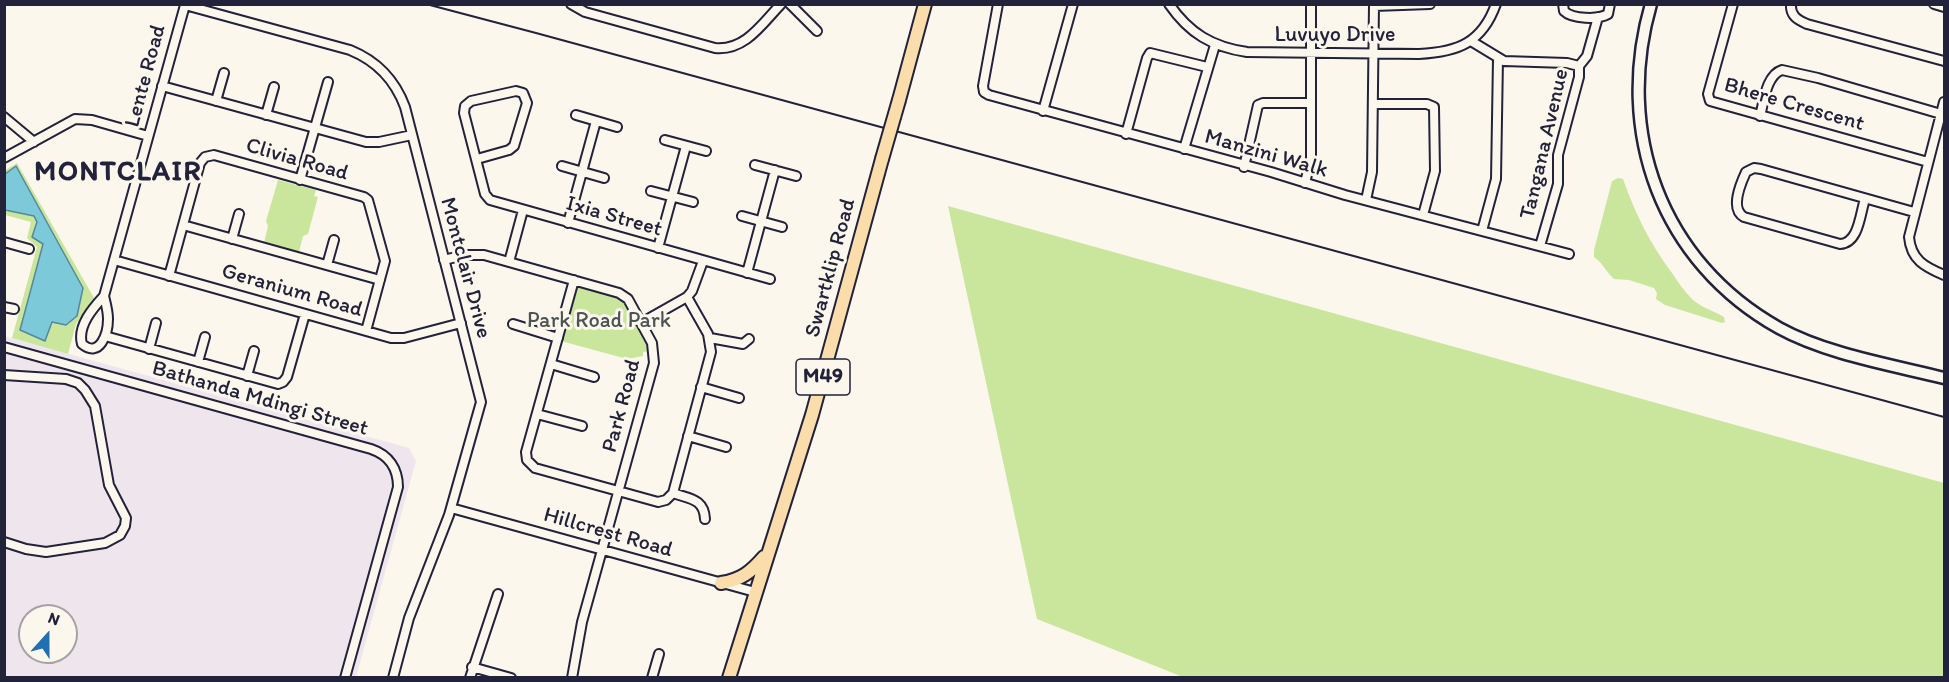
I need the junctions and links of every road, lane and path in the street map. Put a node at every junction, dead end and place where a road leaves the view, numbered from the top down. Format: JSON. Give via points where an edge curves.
{"nodes":[{"id":1,"x":571,"y":4,"type":"edge"},
{"id":2,"x":781,"y":4,"type":"edge"},
{"id":3,"x":790,"y":4,"type":"edge"},
{"id":4,"x":925,"y":4,"type":"edge"},
{"id":5,"x":998,"y":4,"type":"edge"},
{"id":6,"x":1073,"y":4,"type":"edge"},
{"id":7,"x":1169,"y":4,"type":"edge"},
{"id":8,"x":1311,"y":4,"type":"edge"},
{"id":9,"x":1430,"y":4,"type":"edge"},
{"id":10,"x":1496,"y":4,"type":"edge"},
{"id":11,"x":1563,"y":4,"type":"edge"},
{"id":12,"x":1610,"y":4,"type":"edge"},
{"id":13,"x":1651,"y":4,"type":"edge"},
{"id":14,"x":1732,"y":4,"type":"edge"},
{"id":15,"x":1791,"y":4,"type":"edge"},
{"id":16,"x":1934,"y":4,"type":"edge"},
{"id":17,"x":185,"y":5,"type":"edge"},
{"id":18,"x":1374,"y":5,"type":"edge"},
{"id":19,"x":1944,"y":7,"type":"edge"},
{"id":20,"x":1598,"y":17,"type":"junction"},
{"id":21,"x":817,"y":31,"type":"dead end"},
{"id":22,"x":1471,"y":41,"type":"junction"},
{"id":23,"x":1215,"y":45,"type":"junction"},
{"id":24,"x":1312,"y":53,"type":"junction"},
{"id":25,"x":1372,"y":53,"type":"junction"},
{"id":26,"x":1498,"y":59,"type":"junction"},
{"id":27,"x":1944,"y":61,"type":"edge"},
{"id":28,"x":1579,"y":66,"type":"junction"},
{"id":29,"x":1207,"y":67,"type":"junction"},
{"id":30,"x":224,"y":73,"type":"dead end"},
{"id":31,"x":328,"y":82,"type":"dead end"},
{"id":32,"x":162,"y":86,"type":"junction"},
{"id":33,"x":274,"y":87,"type":"dead end"},
{"id":34,"x":216,"y":101,"type":"junction"},
{"id":35,"x":1944,"y":102,"type":"edge"},
{"id":36,"x":1311,"y":103,"type":"junction"},
{"id":37,"x":1373,"y":104,"type":"junction"},
{"id":38,"x":1043,"y":111,"type":"junction"},
{"id":39,"x":1941,"y":114,"type":"junction"},
{"id":40,"x":266,"y":115,"type":"junction"},
{"id":41,"x":576,"y":115,"type":"dead end"},
{"id":42,"x":1760,"y":116,"type":"junction"},
{"id":43,"x":4,"y":117,"type":"edge"},
{"id":44,"x":596,"y":121,"type":"junction"},
{"id":45,"x":617,"y":127,"type":"dead end"},
{"id":46,"x":315,"y":128,"type":"junction"},
{"id":47,"x":1126,"y":134,"type":"junction"},
{"id":48,"x":412,"y":135,"type":"junction"},
{"id":49,"x":148,"y":136,"type":"junction"},
{"id":50,"x":665,"y":140,"type":"dead end"},
{"id":51,"x":34,"y":142,"type":"junction"},
{"id":52,"x":686,"y":146,"type":"junction"},
{"id":53,"x":1185,"y":149,"type":"junction"},
{"id":54,"x":706,"y":151,"type":"dead end"},
{"id":55,"x":4,"y":158,"type":"edge"},
{"id":56,"x":477,"y":159,"type":"junction"},
{"id":57,"x":1928,"y":162,"type":"junction"},
{"id":58,"x":755,"y":165,"type":"dead end"},
{"id":59,"x":562,"y":166,"type":"dead end"},
{"id":60,"x":1244,"y":166,"type":"junction"},
{"id":61,"x":775,"y":170,"type":"junction"},
{"id":62,"x":583,"y":172,"type":"junction"},
{"id":63,"x":796,"y":176,"type":"dead end"},
{"id":64,"x":604,"y":178,"type":"dead end"},
{"id":65,"x":300,"y":180,"type":"junction"},
{"id":66,"x":1305,"y":183,"type":"junction"},
{"id":67,"x":651,"y":191,"type":"dead end"},
{"id":68,"x":672,"y":196,"type":"junction"},
{"id":69,"x":1864,"y":199,"type":"junction"},
{"id":70,"x":1366,"y":200,"type":"junction"},
{"id":71,"x":693,"y":202,"type":"dead end"},
{"id":72,"x":523,"y":210,"type":"junction"},
{"id":73,"x":1914,"y":212,"type":"junction"},
{"id":74,"x":239,"y":214,"type":"dead end"},
{"id":75,"x":1423,"y":215,"type":"junction"},
{"id":76,"x":742,"y":216,"type":"dead end"},
{"id":77,"x":761,"y":221,"type":"junction"},
{"id":78,"x":568,"y":223,"type":"junction"},
{"id":79,"x":183,"y":225,"type":"junction"},
{"id":80,"x":782,"y":227,"type":"dead end"},
{"id":81,"x":1482,"y":231,"type":"junction"},
{"id":82,"x":232,"y":239,"type":"junction"},
{"id":83,"x":334,"y":240,"type":"dead end"},
{"id":84,"x":4,"y":242,"type":"edge"},
{"id":85,"x":1540,"y":246,"type":"junction"},
{"id":86,"x":658,"y":248,"type":"junction"},
{"id":87,"x":29,"y":249,"type":"dead end"},
{"id":88,"x":1569,"y":254,"type":"dead end"},
{"id":89,"x":444,"y":260,"type":"junction"},
{"id":90,"x":114,"y":261,"type":"junction"},
{"id":91,"x":703,"y":261,"type":"junction"},
{"id":92,"x":509,"y":262,"type":"junction"},
{"id":93,"x":327,"y":266,"type":"junction"},
{"id":94,"x":747,"y":273,"type":"junction"},
{"id":95,"x":1944,"y":275,"type":"edge"},
{"id":96,"x":169,"y":276,"type":"junction"},
{"id":97,"x":770,"y":279,"type":"dead end"},
{"id":98,"x":380,"y":280,"type":"junction"},
{"id":99,"x":574,"y":280,"type":"junction"},
{"id":100,"x":104,"y":296,"type":"junction"},
{"id":101,"x":687,"y":297,"type":"junction"},
{"id":102,"x":4,"y":307,"type":"edge"},
{"id":103,"x":14,"y":309,"type":"dead end"},
{"id":104,"x":305,"y":314,"type":"junction"},
{"id":105,"x":156,"y":323,"type":"dead end"},
{"id":106,"x":461,"y":323,"type":"junction"},
{"id":107,"x":641,"y":323,"type":"junction"},
{"id":108,"x":513,"y":324,"type":"dead end"},
{"id":109,"x":366,"y":331,"type":"junction"},
{"id":110,"x":105,"y":336,"type":"junction"},
{"id":111,"x":205,"y":337,"type":"dead end"},
{"id":112,"x":558,"y":338,"type":"junction"},
{"id":113,"x":710,"y":338,"type":"junction"},
{"id":114,"x":749,"y":339,"type":"dead end"},
{"id":115,"x":4,"y":347,"type":"edge"},
{"id":116,"x":149,"y":349,"type":"junction"},
{"id":117,"x":254,"y":351,"type":"dead end"},
{"id":118,"x":198,"y":362,"type":"junction"},
{"id":119,"x":551,"y":364,"type":"junction"},
{"id":120,"x":4,"y":375,"type":"edge"},
{"id":121,"x":247,"y":376,"type":"junction"},
{"id":122,"x":594,"y":377,"type":"dead end"},
{"id":123,"x":1944,"y":378,"type":"edge"},
{"id":124,"x":701,"y":387,"type":"junction"},
{"id":125,"x":739,"y":398,"type":"dead end"},
{"id":126,"x":537,"y":414,"type":"junction"},
{"id":127,"x":582,"y":426,"type":"dead end"},
{"id":128,"x":688,"y":436,"type":"junction"},
{"id":129,"x":726,"y":447,"type":"dead end"},
{"id":130,"x":618,"y":491,"type":"junction"},
{"id":131,"x":673,"y":493,"type":"junction"},
{"id":132,"x":451,"y":508,"type":"junction"},
{"id":133,"x":705,"y":519,"type":"dead end"},
{"id":134,"x":4,"y":542,"type":"edge"},
{"id":135,"x":602,"y":550,"type":"junction"},
{"id":136,"x":768,"y":554,"type":"junction"},
{"id":137,"x":721,"y":583,"type":"junction"},
{"id":138,"x":755,"y":592,"type":"junction"},
{"id":139,"x":498,"y":594,"type":"dead end"},
{"id":140,"x":659,"y":654,"type":"dead end"},
{"id":141,"x":472,"y":667,"type":"junction"},
{"id":142,"x":345,"y":678,"type":"edge"},
{"id":143,"x":393,"y":678,"type":"edge"},
{"id":144,"x":470,"y":678,"type":"edge"},
{"id":145,"x":511,"y":678,"type":"edge"},
{"id":146,"x":572,"y":678,"type":"edge"},
{"id":147,"x":652,"y":678,"type":"edge"},
{"id":148,"x":729,"y":678,"type":"edge"}],
"edges":[{"from":1,"to":2,"type":"street","via":[[585,12],[720,49],[745,42]]},
{"from":3,"to":21,"type":"street"},
{"from":4,"to":136,"type":"main road","name":"Swartklip Road","number":"M49","bridge":true,"via":[[812,415]]},
{"from":5,"to":38,"type":"street","name":"Manzini Walk","via":[[984,92]]},
{"from":6,"to":38,"type":"street"},
{"from":7,"to":23,"type":"street","name":"Luvuyo Drive","via":[[1192,32]]},
{"from":8,"to":24,"type":"street"},
{"from":9,"to":18,"type":"street"},
{"from":10,"to":22,"type":"street","name":"Luvuyo Drive","via":[[1486,25]]},
{"from":11,"to":20,"type":"street","via":[[1569,15]]},
{"from":12,"to":20,"type":"street","via":[[1608,14]]},
{"from":13,"to":123,"type":"main road","via":[[1638,77],[1644,150],[1659,197],[1695,257],[1733,296],[1780,328],[1838,351]]},
{"from":14,"to":42,"type":"street","name":"Bhere Crescent","via":[[1709,98],[1714,103]]},
{"from":15,"to":27,"type":"street","via":[[1794,16],[1808,24]]},
{"from":16,"to":19,"type":"street"},
{"from":17,"to":32,"type":"street","name":"Lente Road"},
{"from":17,"to":48,"type":"street","name":"Montclair Drive","via":[[350,50],[368,59],[383,71],[398,92]]},
{"from":18,"to":25,"type":"street"},
{"from":20,"to":28,"type":"street","name":"Tangana Avenue","via":[[1587,56]]},
{"from":22,"to":25,"type":"street","name":"Luvuyo Drive","via":[[1440,53]]},
{"from":22,"to":26,"type":"street"},
{"from":23,"to":24,"type":"street","name":"Luvuyo Drive","via":[[1248,52]]},
{"from":23,"to":29,"type":"street"},
{"from":24,"to":25,"type":"street","name":"Luvuyo Drive"},
{"from":24,"to":36,"type":"street"},
{"from":25,"to":37,"type":"street"},
{"from":26,"to":28,"type":"street"},
{"from":26,"to":81,"type":"street","via":[[1496,179]]},
{"from":28,"to":85,"type":"street","name":"Tangana Avenue","via":[[1558,155],[1558,184]]},
{"from":29,"to":47,"type":"street","via":[[1150,53]]},
{"from":29,"to":53,"type":"street"},
{"from":30,"to":34,"type":"street"},
{"from":31,"to":46,"type":"street"},
{"from":32,"to":34,"type":"street"},
{"from":32,"to":49,"type":"street","name":"Lente Road"},
{"from":33,"to":40,"type":"street"},
{"from":34,"to":40,"type":"street"},
{"from":35,"to":39,"type":"street"},
{"from":36,"to":60,"type":"street","via":[[1258,105]]},
{"from":36,"to":66,"type":"street","via":[[1311,158]]},
{"from":37,"to":70,"type":"street","via":[[1372,172]]},
{"from":37,"to":75,"type":"street","via":[[1434,107],[1435,171]]},
{"from":38,"to":47,"type":"street","name":"Manzini Walk"},
{"from":39,"to":42,"type":"street","via":[[1782,70],[1773,75]]},
{"from":39,"to":57,"type":"street"},
{"from":40,"to":46,"type":"street"},
{"from":41,"to":44,"type":"street"},
{"from":42,"to":57,"type":"street","name":"Bhere Crescent"},
{"from":43,"to":51,"type":"street"},
{"from":44,"to":45,"type":"street"},
{"from":44,"to":62,"type":"street"},
{"from":46,"to":48,"type":"street","via":[[370,143]]},
{"from":46,"to":65,"type":"street"},
{"from":47,"to":53,"type":"street","name":"Manzini Walk"},
{"from":48,"to":89,"type":"street","name":"Montclair Drive"},
{"from":49,"to":51,"type":"street","via":[[83,119]]},
{"from":49,"to":90,"type":"street","name":"Lente Road"},
{"from":50,"to":52,"type":"street"},
{"from":51,"to":55,"type":"street"},
{"from":52,"to":54,"type":"street"},
{"from":52,"to":68,"type":"street"},
{"from":53,"to":60,"type":"street","name":"Manzini Walk"},
{"from":56,"to":56,"type":"street","name":"Ixia Street","via":[[514,146],[527,103],[523,93],[466,104],[464,113]]},
{"from":56,"to":72,"type":"street","name":"Ixia Street","via":[[487,197]]},
{"from":57,"to":73,"type":"street"},
{"from":58,"to":61,"type":"street"},
{"from":59,"to":62,"type":"street"},
{"from":60,"to":66,"type":"street","name":"Manzini Walk"},
{"from":61,"to":63,"type":"street"},
{"from":61,"to":77,"type":"street"},
{"from":62,"to":64,"type":"street"},
{"from":62,"to":78,"type":"street"},
{"from":65,"to":79,"type":"street","name":"Clivia Road","via":[[208,156],[200,163]]},
{"from":65,"to":98,"type":"street","name":"Clivia Road","via":[[370,202],[385,258]]},
{"from":66,"to":70,"type":"street","name":"Manzini Walk"},
{"from":67,"to":68,"type":"street"},
{"from":68,"to":71,"type":"street"},
{"from":68,"to":86,"type":"street"},
{"from":69,"to":69,"type":"street","via":[[1754,168],[1746,172],[1736,205],[1744,217],[1846,244],[1853,237]]},
{"from":69,"to":73,"type":"street"},
{"from":70,"to":75,"type":"street","name":"Manzini Walk"},
{"from":72,"to":78,"type":"street","name":"Ixia Street"},
{"from":72,"to":92,"type":"street"},
{"from":73,"to":95,"type":"street","via":[[1909,237],[1914,257]]},
{"from":74,"to":82,"type":"street"},
{"from":75,"to":81,"type":"street","name":"Manzini Walk"},
{"from":76,"to":77,"type":"street"},
{"from":77,"to":80,"type":"street"},
{"from":77,"to":94,"type":"street"},
{"from":78,"to":86,"type":"street","name":"Ixia Street"},
{"from":79,"to":82,"type":"street"},
{"from":79,"to":96,"type":"street","name":"Clivia Road"},
{"from":81,"to":85,"type":"street","name":"Manzini Walk"},
{"from":82,"to":93,"type":"street"},
{"from":83,"to":93,"type":"street"},
{"from":84,"to":87,"type":"street"},
{"from":85,"to":88,"type":"street","name":"Manzini Walk"},
{"from":86,"to":91,"type":"street","name":"Ixia Street"},
{"from":89,"to":92,"type":"street","name":"Park Road","via":[[474,254]]},
{"from":89,"to":106,"type":"street","name":"Montclair Drive"},
{"from":90,"to":96,"type":"street","name":"Geranium Road"},
{"from":90,"to":100,"type":"street","name":"Lente Road"},
{"from":91,"to":94,"type":"street","name":"Ixia Street"},
{"from":91,"to":101,"type":"street"},
{"from":92,"to":99,"type":"street","name":"Park Road"},
{"from":93,"to":98,"type":"street"},
{"from":94,"to":97,"type":"street","name":"Ixia Street"},
{"from":96,"to":104,"type":"street","name":"Geranium Road"},
{"from":98,"to":109,"type":"street","name":"Clivia Road"},
{"from":99,"to":107,"type":"street","name":"Park Road","via":[[622,294]]},
{"from":99,"to":112,"type":"street"},
{"from":100,"to":110,"type":"street","name":"Lente Road","via":[[108,317]]},
{"from":100,"to":110,"type":"street","name":"Lente Road","via":[[87,318],[81,338],[85,346],[93,349]]},
{"from":101,"to":107,"type":"street"},
{"from":101,"to":113,"type":"street"},
{"from":102,"to":103,"type":"street"},
{"from":104,"to":109,"type":"street","name":"Geranium Road"},
{"from":104,"to":121,"type":"street","via":[[286,380],[278,384]]},
{"from":105,"to":116,"type":"street"},
{"from":106,"to":109,"type":"street","name":"Geranium Road","via":[[399,338]]},
{"from":106,"to":132,"type":"street","name":"Montclair Drive","via":[[480,402]]},
{"from":107,"to":130,"type":"street","name":"Park Road","via":[[652,343],[654,363]]},
{"from":108,"to":112,"type":"street"},
{"from":110,"to":116,"type":"street"},
{"from":111,"to":118,"type":"street"},
{"from":112,"to":119,"type":"street"},
{"from":113,"to":114,"type":"street","via":[[743,344]]},
{"from":113,"to":124,"type":"street","via":[[711,352]]},
{"from":115,"to":142,"type":"street","name":"Bathanda Mdingi Street","via":[[371,449],[387,458],[397,475],[396,494]]},
{"from":116,"to":118,"type":"street"},
{"from":117,"to":121,"type":"street"},
{"from":118,"to":121,"type":"street"},
{"from":119,"to":122,"type":"street"},
{"from":119,"to":126,"type":"street"},
{"from":120,"to":134,"type":"street","via":[[60,378],[78,383],[85,390],[95,406],[109,485],[126,518],[120,535],[105,543],[46,552]]},
{"from":124,"to":125,"type":"street"},
{"from":124,"to":128,"type":"street"},
{"from":126,"to":127,"type":"street"},
{"from":126,"to":130,"type":"street","via":[[526,454],[531,466]]},
{"from":128,"to":129,"type":"street"},
{"from":128,"to":131,"type":"street"},
{"from":130,"to":131,"type":"street","via":[[658,502],[666,501]]},
{"from":130,"to":135,"type":"street","name":"Park Road"},
{"from":131,"to":133,"type":"street","via":[[700,503]]},
{"from":132,"to":135,"type":"street","name":"Hillcrest Road"},
{"from":132,"to":143,"type":"street","name":"Montclair Drive","via":[[409,618]]},
{"from":135,"to":137,"type":"street","name":"Hillcrest Road"},
{"from":135,"to":146,"type":"street","name":"Park Road","via":[[582,622]]},
{"from":136,"to":137,"type":"main road","via":[[750,573]]},
{"from":136,"to":138,"type":"main road","name":"Swartklip Road","number":"M49"},
{"from":137,"to":138,"type":"street","name":"Hillcrest Road"},
{"from":138,"to":148,"type":"main road","name":"Swartklip Road","number":"M49"},
{"from":139,"to":141,"type":"street"},
{"from":140,"to":147,"type":"street"},
{"from":141,"to":144,"type":"street"},
{"from":141,"to":145,"type":"street"}]}
